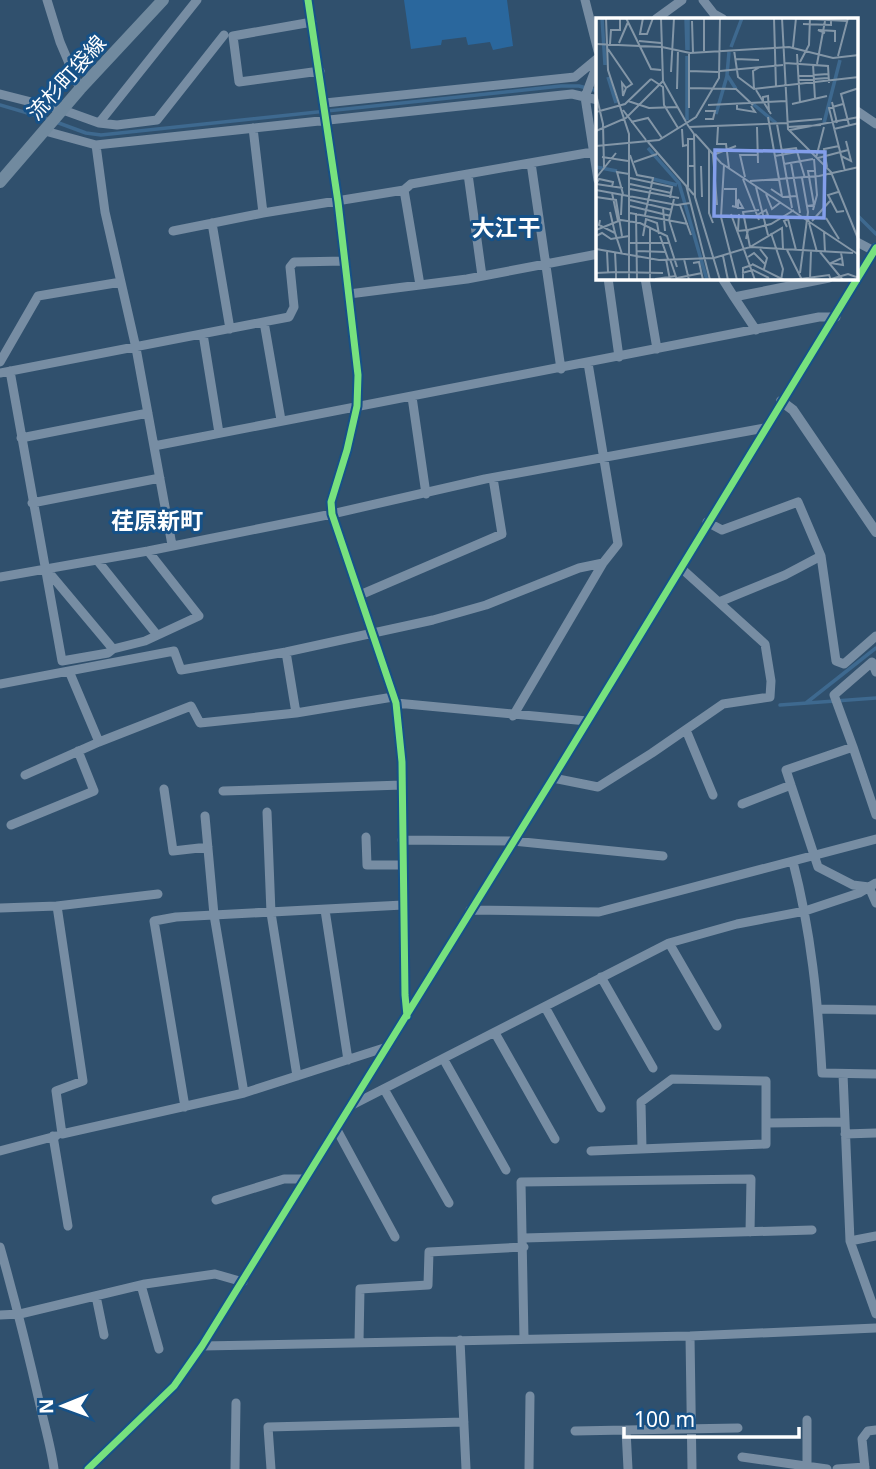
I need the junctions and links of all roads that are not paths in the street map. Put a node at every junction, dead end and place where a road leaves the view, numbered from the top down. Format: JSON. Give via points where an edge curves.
{"nodes":[{"id":1,"x":47,"y":0,"type":"edge"},
{"id":2,"x":163,"y":0,"type":"edge"},
{"id":3,"x":197,"y":0,"type":"edge"},
{"id":4,"x":309,"y":0,"type":"edge"},
{"id":5,"x":585,"y":0,"type":"edge"},
{"id":6,"x":682,"y":0,"type":"edge"},
{"id":7,"x":703,"y":0,"type":"edge"},
{"id":8,"x":657,"y":18,"type":"edge"},
{"id":9,"x":721,"y":18,"type":"edge"},
{"id":10,"x":312,"y":22,"type":"junction"},
{"id":11,"x":224,"y":35,"type":"dead end"},
{"id":12,"x":596,"y":43,"type":"edge"},
{"id":13,"x":596,"y":61,"type":"edge"},
{"id":14,"x":596,"y":66,"type":"edge"},
{"id":15,"x":320,"y":71,"type":"junction"},
{"id":16,"x":80,"y":89,"type":"junction"},
{"id":17,"x":0,"y":94,"type":"edge"},
{"id":18,"x":585,"y":97,"type":"junction"},
{"id":19,"x":596,"y":100,"type":"edge"},
{"id":20,"x":325,"y":103,"type":"junction"},
{"id":21,"x":60,"y":112,"type":"junction"},
{"id":22,"x":858,"y":112,"type":"edge"},
{"id":23,"x":327,"y":120,"type":"junction"},
{"id":24,"x":99,"y":123,"type":"junction"},
{"id":25,"x":876,"y":124,"type":"edge"},
{"id":26,"x":253,"y":128,"type":"junction"},
{"id":27,"x":45,"y":131,"type":"junction"},
{"id":28,"x":96,"y":145,"type":"junction"},
{"id":29,"x":596,"y":151,"type":"edge"},
{"id":30,"x":531,"y":163,"type":"junction"},
{"id":31,"x":468,"y":174,"type":"junction"},
{"id":32,"x":0,"y":182,"type":"edge"},
{"id":33,"x":404,"y":190,"type":"junction"},
{"id":34,"x":338,"y":202,"type":"junction"},
{"id":35,"x":263,"y":213,"type":"junction"},
{"id":36,"x":212,"y":223,"type":"junction"},
{"id":37,"x":173,"y":231,"type":"dead end"},
{"id":38,"x":858,"y":242,"type":"edge"},
{"id":39,"x":875,"y":250,"type":"edge"},
{"id":40,"x":596,"y":254,"type":"edge"},
{"id":41,"x":345,"y":261,"type":"junction"},
{"id":42,"x":546,"y":264,"type":"junction"},
{"id":43,"x":482,"y":276,"type":"junction"},
{"id":44,"x":858,"y":278,"type":"edge"},
{"id":45,"x":608,"y":280,"type":"edge"},
{"id":46,"x":645,"y":280,"type":"edge"},
{"id":47,"x":723,"y":280,"type":"edge"},
{"id":48,"x":818,"y":280,"type":"edge"},
{"id":49,"x":857,"y":280,"type":"edge"},
{"id":50,"x":121,"y":282,"type":"junction"},
{"id":51,"x":420,"y":285,"type":"junction"},
{"id":52,"x":349,"y":294,"type":"junction"},
{"id":53,"x":734,"y":297,"type":"junction"},
{"id":54,"x":835,"y":317,"type":"junction"},
{"id":55,"x":264,"y":322,"type":"junction"},
{"id":56,"x":230,"y":329,"type":"junction"},
{"id":57,"x":756,"y":330,"type":"junction"},
{"id":58,"x":203,"y":334,"type":"junction"},
{"id":59,"x":135,"y":348,"type":"junction"},
{"id":60,"x":657,"y":349,"type":"junction"},
{"id":61,"x":619,"y":357,"type":"junction"},
{"id":62,"x":0,"y":362,"type":"edge"},
{"id":63,"x":589,"y":363,"type":"junction"},
{"id":64,"x":561,"y":369,"type":"junction"},
{"id":65,"x":5,"y":372,"type":"edge"},
{"id":66,"x":412,"y":397,"type":"junction"},
{"id":67,"x":781,"y":401,"type":"junction"},
{"id":68,"x":357,"y":406,"type":"junction"},
{"id":69,"x":148,"y":413,"type":"junction"},
{"id":70,"x":281,"y":420,"type":"junction"},
{"id":71,"x":765,"y":428,"type":"junction"},
{"id":72,"x":219,"y":433,"type":"junction"},
{"id":73,"x":21,"y":438,"type":"junction"},
{"id":74,"x":154,"y":446,"type":"junction"},
{"id":75,"x":603,"y":458,"type":"junction"},
{"id":76,"x":160,"y":478,"type":"junction"},
{"id":77,"x":493,"y":478,"type":"junction"},
{"id":78,"x":426,"y":494,"type":"junction"},
{"id":79,"x":32,"y":503,"type":"junction"},
{"id":80,"x":332,"y":514,"type":"junction"},
{"id":81,"x":707,"y":522,"type":"junction"},
{"id":82,"x":876,"y":532,"type":"edge"},
{"id":83,"x":173,"y":545,"type":"junction"},
{"id":84,"x":148,"y":551,"type":"junction"},
{"id":85,"x":821,"y":556,"type":"junction"},
{"id":86,"x":97,"y":560,"type":"junction"},
{"id":87,"x":603,"y":563,"type":"junction"},
{"id":88,"x":45,"y":568,"type":"junction"},
{"id":89,"x":681,"y":568,"type":"junction"},
{"id":90,"x":0,"y":577,"type":"edge"},
{"id":91,"x":360,"y":595,"type":"junction"},
{"id":92,"x":719,"y":602,"type":"junction"},
{"id":93,"x":373,"y":634,"type":"junction"},
{"id":94,"x":157,"y":635,"type":"junction"},
{"id":95,"x":876,"y":636,"type":"edge"},
{"id":96,"x":113,"y":649,"type":"junction"},
{"id":97,"x":286,"y":652,"type":"junction"},
{"id":98,"x":62,"y":661,"type":"junction"},
{"id":99,"x":67,"y":672,"type":"junction"},
{"id":100,"x":876,"y":673,"type":"edge"},
{"id":101,"x":0,"y":684,"type":"edge"},
{"id":102,"x":394,"y":700,"type":"junction"},
{"id":103,"x":296,"y":713,"type":"junction"},
{"id":104,"x":513,"y":716,"type":"junction"},
{"id":105,"x":587,"y":721,"type":"junction"},
{"id":106,"x":686,"y":730,"type":"junction"},
{"id":107,"x":99,"y":742,"type":"junction"},
{"id":108,"x":853,"y":747,"type":"junction"},
{"id":109,"x":78,"y":751,"type":"junction"},
{"id":110,"x":25,"y":775,"type":"dead end"},
{"id":111,"x":553,"y":778,"type":"junction"},
{"id":112,"x":402,"y":785,"type":"junction"},
{"id":113,"x":791,"y":785,"type":"junction"},
{"id":114,"x":164,"y":789,"type":"dead end"},
{"id":115,"x":223,"y":791,"type":"dead end"},
{"id":116,"x":713,"y":795,"type":"dead end"},
{"id":117,"x":742,"y":804,"type":"dead end"},
{"id":118,"x":267,"y":812,"type":"dead end"},
{"id":119,"x":876,"y":815,"type":"edge"},
{"id":120,"x":205,"y":816,"type":"dead end"},
{"id":121,"x":11,"y":825,"type":"dead end"},
{"id":122,"x":366,"y":837,"type":"dead end"},
{"id":123,"x":876,"y":839,"type":"edge"},
{"id":124,"x":402,"y":840,"type":"junction"},
{"id":125,"x":513,"y":841,"type":"junction"},
{"id":126,"x":208,"y":847,"type":"junction"},
{"id":127,"x":814,"y":854,"type":"junction"},
{"id":128,"x":663,"y":856,"type":"dead end"},
{"id":129,"x":793,"y":862,"type":"junction"},
{"id":130,"x":402,"y":865,"type":"junction"},
{"id":131,"x":873,"y":885,"type":"edge"},
{"id":132,"x":158,"y":894,"type":"dead end"},
{"id":133,"x":876,"y":903,"type":"edge"},
{"id":134,"x":403,"y":905,"type":"junction"},
{"id":135,"x":57,"y":906,"type":"junction"},
{"id":136,"x":0,"y":908,"type":"edge"},
{"id":137,"x":325,"y":909,"type":"junction"},
{"id":138,"x":470,"y":910,"type":"junction"},
{"id":139,"x":805,"y":911,"type":"junction"},
{"id":140,"x":271,"y":913,"type":"junction"},
{"id":141,"x":214,"y":915,"type":"junction"},
{"id":142,"x":669,"y":943,"type":"junction"},
{"id":143,"x":601,"y":977,"type":"junction"},
{"id":144,"x":545,"y":1007,"type":"junction"},
{"id":145,"x":819,"y":1009,"type":"junction"},
{"id":146,"x":876,"y":1010,"type":"edge"},
{"id":147,"x":407,"y":1016,"type":"junction"},
{"id":148,"x":718,"y":1026,"type":"dead end"},
{"id":149,"x":495,"y":1033,"type":"junction"},
{"id":150,"x":384,"y":1048,"type":"junction"},
{"id":151,"x":348,"y":1060,"type":"junction"},
{"id":152,"x":444,"y":1060,"type":"junction"},
{"id":153,"x":653,"y":1068,"type":"dead end"},
{"id":154,"x":843,"y":1074,"type":"junction"},
{"id":155,"x":876,"y":1074,"type":"edge"},
{"id":156,"x":297,"y":1076,"type":"junction"},
{"id":157,"x":384,"y":1089,"type":"junction"},
{"id":158,"x":244,"y":1093,"type":"junction"},
{"id":159,"x":352,"y":1105,"type":"junction"},
{"id":160,"x":185,"y":1107,"type":"junction"},
{"id":161,"x":601,"y":1108,"type":"dead end"},
{"id":162,"x":845,"y":1122,"type":"junction"},
{"id":163,"x":767,"y":1123,"type":"junction"},
{"id":164,"x":337,"y":1130,"type":"junction"},
{"id":165,"x":876,"y":1133,"type":"edge"},
{"id":166,"x":845,"y":1134,"type":"junction"},
{"id":167,"x":57,"y":1135,"type":"junction"},
{"id":168,"x":555,"y":1139,"type":"dead end"},
{"id":169,"x":642,"y":1149,"type":"junction"},
{"id":170,"x":0,"y":1151,"type":"edge"},
{"id":171,"x":591,"y":1151,"type":"dead end"},
{"id":172,"x":506,"y":1170,"type":"dead end"},
{"id":173,"x":306,"y":1179,"type":"junction"},
{"id":174,"x":216,"y":1200,"type":"dead end"},
{"id":175,"x":449,"y":1203,"type":"dead end"},
{"id":176,"x":68,"y":1226,"type":"dead end"},
{"id":177,"x":812,"y":1230,"type":"dead end"},
{"id":178,"x":750,"y":1231,"type":"junction"},
{"id":179,"x":876,"y":1236,"type":"edge"},
{"id":180,"x":395,"y":1237,"type":"dead end"},
{"id":181,"x":850,"y":1241,"type":"junction"},
{"id":182,"x":524,"y":1243,"type":"junction"},
{"id":183,"x":0,"y":1247,"type":"edge"},
{"id":184,"x":243,"y":1282,"type":"junction"},
{"id":185,"x":141,"y":1285,"type":"junction"},
{"id":186,"x":872,"y":1287,"type":"edge"},
{"id":187,"x":96,"y":1296,"type":"junction"},
{"id":188,"x":20,"y":1314,"type":"junction"},
{"id":189,"x":876,"y":1314,"type":"edge"},
{"id":190,"x":0,"y":1315,"type":"edge"},
{"id":191,"x":876,"y":1328,"type":"edge"},
{"id":192,"x":104,"y":1335,"type":"dead end"},
{"id":193,"x":690,"y":1336,"type":"junction"},
{"id":194,"x":524,"y":1339,"type":"junction"},
{"id":195,"x":460,"y":1340,"type":"junction"},
{"id":196,"x":359,"y":1342,"type":"junction"},
{"id":197,"x":202,"y":1346,"type":"junction"},
{"id":198,"x":159,"y":1349,"type":"dead end"},
{"id":199,"x":530,"y":1396,"type":"dead end"},
{"id":200,"x":236,"y":1404,"type":"dead end"},
{"id":201,"x":807,"y":1420,"type":"dead end"},
{"id":202,"x":464,"y":1422,"type":"junction"},
{"id":203,"x":738,"y":1427,"type":"dead end"},
{"id":204,"x":691,"y":1428,"type":"junction"},
{"id":205,"x":626,"y":1430,"type":"junction"},
{"id":206,"x":876,"y":1430,"type":"edge"},
{"id":207,"x":575,"y":1432,"type":"dead end"},
{"id":208,"x":742,"y":1457,"type":"dead end"},
{"id":209,"x":807,"y":1466,"type":"junction"},
{"id":210,"x":865,"y":1468,"type":"edge"},
{"id":211,"x":54,"y":1469,"type":"edge"},
{"id":212,"x":88,"y":1469,"type":"edge"},
{"id":213,"x":235,"y":1469,"type":"edge"},
{"id":214,"x":271,"y":1469,"type":"edge"},
{"id":215,"x":466,"y":1469,"type":"edge"},
{"id":216,"x":530,"y":1469,"type":"edge"},
{"id":217,"x":628,"y":1469,"type":"edge"},
{"id":218,"x":692,"y":1469,"type":"edge"},
{"id":219,"x":827,"y":1469,"type":"edge"},
{"id":220,"x":836,"y":1469,"type":"edge"}],
"edges":[{"from":1,"to":16,"type":"street"},
{"from":2,"to":16,"type":"main road","name":"流杉町袋線"},
{"from":3,"to":24,"type":"street"},
{"from":4,"to":10,"type":"street"},
{"from":5,"to":12,"type":"street"},
{"from":6,"to":8,"type":"street"},
{"from":7,"to":9,"type":"street"},
{"from":10,"to":15,"type":"street"},
{"from":10,"to":15,"type":"street","via":[[233,36],[239,82]]},
{"from":11,"to":24,"type":"street","via":[[157,120]]},
{"from":13,"to":20,"type":"street","via":[[575,77]]},
{"from":14,"to":18,"type":"street"},
{"from":15,"to":20,"type":"street"},
{"from":16,"to":21,"type":"main road","name":"流杉町袋線"},
{"from":17,"to":21,"type":"street"},
{"from":18,"to":19,"type":"street"},
{"from":18,"to":23,"type":"street","via":[[572,94]]},
{"from":18,"to":29,"type":"street"},
{"from":20,"to":23,"type":"street"},
{"from":21,"to":24,"type":"street"},
{"from":21,"to":27,"type":"main road","name":"流杉町袋線"},
{"from":22,"to":25,"type":"street"},
{"from":23,"to":26,"type":"street"},
{"from":23,"to":34,"type":"street"},
{"from":26,"to":28,"type":"street"},
{"from":26,"to":35,"type":"street"},
{"from":27,"to":28,"type":"street"},
{"from":27,"to":32,"type":"main road","name":"流杉町袋線"},
{"from":28,"to":50,"type":"street"},
{"from":29,"to":30,"type":"street"},
{"from":30,"to":31,"type":"street"},
{"from":30,"to":42,"type":"street"},
{"from":31,"to":33,"type":"street","via":[[411,184]]},
{"from":31,"to":43,"type":"street"},
{"from":33,"to":34,"type":"street"},
{"from":33,"to":51,"type":"street"},
{"from":34,"to":35,"type":"street"},
{"from":34,"to":41,"type":"street"},
{"from":35,"to":36,"type":"street"},
{"from":36,"to":37,"type":"street"},
{"from":36,"to":56,"type":"street"},
{"from":38,"to":39,"type":"street"},
{"from":39,"to":44,"type":"street"},
{"from":40,"to":42,"type":"street"},
{"from":41,"to":52,"type":"street"},
{"from":41,"to":55,"type":"street","via":[[295,262],[290,267],[295,307],[289,317]]},
{"from":42,"to":43,"type":"street"},
{"from":42,"to":64,"type":"street"},
{"from":43,"to":51,"type":"street"},
{"from":45,"to":61,"type":"street"},
{"from":46,"to":60,"type":"street"},
{"from":47,"to":53,"type":"street"},
{"from":48,"to":53,"type":"street"},
{"from":49,"to":54,"type":"street"},
{"from":50,"to":59,"type":"street"},
{"from":50,"to":62,"type":"street","via":[[38,296]]},
{"from":51,"to":52,"type":"street"},
{"from":52,"to":68,"type":"street"},
{"from":53,"to":57,"type":"street"},
{"from":54,"to":57,"type":"street"},
{"from":54,"to":67,"type":"street"},
{"from":55,"to":56,"type":"street"},
{"from":55,"to":70,"type":"street"},
{"from":56,"to":58,"type":"street"},
{"from":57,"to":60,"type":"street"},
{"from":58,"to":59,"type":"street"},
{"from":58,"to":72,"type":"street"},
{"from":59,"to":65,"type":"street"},
{"from":59,"to":69,"type":"street"},
{"from":60,"to":61,"type":"street"},
{"from":61,"to":63,"type":"street"},
{"from":63,"to":64,"type":"street"},
{"from":63,"to":75,"type":"street"},
{"from":64,"to":66,"type":"street"},
{"from":65,"to":73,"type":"street"},
{"from":66,"to":68,"type":"street"},
{"from":66,"to":78,"type":"street"},
{"from":67,"to":71,"type":"street"},
{"from":67,"to":82,"type":"street","via":[[793,410]]},
{"from":68,"to":70,"type":"street"},
{"from":68,"to":80,"type":"street","via":[[331,502]]},
{"from":69,"to":73,"type":"street"},
{"from":69,"to":74,"type":"street"},
{"from":70,"to":72,"type":"street"},
{"from":71,"to":75,"type":"street"},
{"from":71,"to":81,"type":"street"},
{"from":72,"to":74,"type":"street"},
{"from":73,"to":79,"type":"street"},
{"from":74,"to":76,"type":"street"},
{"from":75,"to":77,"type":"street"},
{"from":75,"to":87,"type":"street","via":[[618,544]]},
{"from":76,"to":79,"type":"street"},
{"from":76,"to":83,"type":"street"},
{"from":77,"to":78,"type":"street"},
{"from":77,"to":91,"type":"street","via":[[502,534]]},
{"from":78,"to":80,"type":"street"},
{"from":79,"to":88,"type":"street"},
{"from":80,"to":83,"type":"street"},
{"from":80,"to":91,"type":"street"},
{"from":81,"to":85,"type":"street","via":[[722,530],[798,502]]},
{"from":81,"to":89,"type":"street"},
{"from":83,"to":84,"type":"street"},
{"from":84,"to":86,"type":"street"},
{"from":84,"to":94,"type":"street","via":[[199,616]]},
{"from":85,"to":92,"type":"street"},
{"from":85,"to":95,"type":"street","via":[[836,661],[844,664]]},
{"from":86,"to":88,"type":"street"},
{"from":86,"to":94,"type":"street"},
{"from":87,"to":93,"type":"street","via":[[486,605]]},
{"from":87,"to":104,"type":"street"},
{"from":88,"to":90,"type":"street"},
{"from":88,"to":96,"type":"street"},
{"from":88,"to":98,"type":"street"},
{"from":89,"to":92,"type":"street"},
{"from":89,"to":105,"type":"street"},
{"from":91,"to":93,"type":"street"},
{"from":92,"to":106,"type":"street","via":[[765,644],[770,696],[723,704]]},
{"from":93,"to":97,"type":"street"},
{"from":93,"to":102,"type":"street"},
{"from":94,"to":96,"type":"street"},
{"from":96,"to":98,"type":"street"},
{"from":97,"to":99,"type":"street","via":[[181,670],[174,651]]},
{"from":97,"to":103,"type":"street"},
{"from":98,"to":99,"type":"street"},
{"from":99,"to":101,"type":"street"},
{"from":99,"to":107,"type":"street"},
{"from":100,"to":108,"type":"street","via":[[872,662],[834,695]]},
{"from":102,"to":103,"type":"street"},
{"from":102,"to":104,"type":"street"},
{"from":102,"to":112,"type":"street"},
{"from":103,"to":107,"type":"street","via":[[200,723],[191,706]]},
{"from":104,"to":105,"type":"street"},
{"from":105,"to":111,"type":"street"},
{"from":106,"to":111,"type":"street","via":[[598,787]]},
{"from":106,"to":116,"type":"street"},
{"from":107,"to":109,"type":"street"},
{"from":108,"to":113,"type":"street","via":[[786,770]]},
{"from":108,"to":119,"type":"street"},
{"from":109,"to":110,"type":"street"},
{"from":109,"to":121,"type":"street","via":[[94,791]]},
{"from":111,"to":125,"type":"street"},
{"from":112,"to":115,"type":"street"},
{"from":112,"to":124,"type":"street"},
{"from":113,"to":117,"type":"street"},
{"from":113,"to":127,"type":"street"},
{"from":114,"to":126,"type":"street","via":[[173,851]]},
{"from":118,"to":140,"type":"street"},
{"from":120,"to":126,"type":"street"},
{"from":122,"to":130,"type":"street","via":[[367,865]]},
{"from":123,"to":127,"type":"street"},
{"from":124,"to":125,"type":"street"},
{"from":124,"to":130,"type":"street"},
{"from":125,"to":128,"type":"street"},
{"from":125,"to":138,"type":"street"},
{"from":126,"to":141,"type":"street"},
{"from":127,"to":129,"type":"street"},
{"from":127,"to":131,"type":"street","via":[[818,867],[839,880]]},
{"from":129,"to":138,"type":"street","via":[[599,912]]},
{"from":129,"to":139,"type":"street"},
{"from":130,"to":134,"type":"street"},
{"from":131,"to":133,"type":"street"},
{"from":131,"to":139,"type":"street"},
{"from":132,"to":135,"type":"street"},
{"from":134,"to":137,"type":"street"},
{"from":134,"to":147,"type":"street"},
{"from":135,"to":136,"type":"street"},
{"from":135,"to":167,"type":"street","via":[[83,1081],[56,1091]]},
{"from":137,"to":140,"type":"street"},
{"from":137,"to":151,"type":"street"},
{"from":138,"to":147,"type":"street"},
{"from":139,"to":142,"type":"street"},
{"from":139,"to":145,"type":"street"},
{"from":140,"to":141,"type":"street"},
{"from":140,"to":156,"type":"street"},
{"from":141,"to":158,"type":"street"},
{"from":141,"to":160,"type":"street","via":[[154,921]]},
{"from":142,"to":143,"type":"street"},
{"from":142,"to":148,"type":"street"},
{"from":143,"to":144,"type":"street"},
{"from":143,"to":153,"type":"street"},
{"from":144,"to":149,"type":"street"},
{"from":144,"to":161,"type":"street"},
{"from":145,"to":146,"type":"street"},
{"from":145,"to":154,"type":"street","via":[[822,1073]]},
{"from":147,"to":150,"type":"street"},
{"from":149,"to":152,"type":"street"},
{"from":149,"to":168,"type":"street"},
{"from":150,"to":151,"type":"street"},
{"from":150,"to":159,"type":"street"},
{"from":151,"to":156,"type":"street"},
{"from":152,"to":157,"type":"street"},
{"from":152,"to":172,"type":"street"},
{"from":154,"to":155,"type":"street"},
{"from":154,"to":162,"type":"street"},
{"from":156,"to":158,"type":"street"},
{"from":157,"to":159,"type":"street"},
{"from":157,"to":175,"type":"street"},
{"from":158,"to":160,"type":"street"},
{"from":159,"to":164,"type":"street"},
{"from":160,"to":167,"type":"street"},
{"from":162,"to":163,"type":"street"},
{"from":162,"to":166,"type":"street"},
{"from":163,"to":169,"type":"street","via":[[765,1144]]},
{"from":163,"to":169,"type":"street","via":[[766,1080],[672,1079],[641,1102]]},
{"from":164,"to":173,"type":"street"},
{"from":164,"to":180,"type":"street"},
{"from":165,"to":166,"type":"street"},
{"from":166,"to":181,"type":"street"},
{"from":167,"to":170,"type":"street"},
{"from":167,"to":176,"type":"street"},
{"from":169,"to":171,"type":"street"},
{"from":173,"to":174,"type":"street","via":[[284,1179]]},
{"from":173,"to":184,"type":"street"},
{"from":177,"to":178,"type":"street"},
{"from":178,"to":182,"type":"street"},
{"from":178,"to":182,"type":"street","via":[[751,1179],[521,1182]]},
{"from":179,"to":181,"type":"street"},
{"from":181,"to":186,"type":"street"},
{"from":182,"to":194,"type":"street"},
{"from":182,"to":196,"type":"street","via":[[429,1252],[428,1285],[360,1289]]},
{"from":183,"to":188,"type":"street"},
{"from":184,"to":185,"type":"street","via":[[215,1273]]},
{"from":184,"to":197,"type":"street"},
{"from":185,"to":187,"type":"street"},
{"from":185,"to":198,"type":"street"},
{"from":186,"to":189,"type":"street"},
{"from":187,"to":188,"type":"street"},
{"from":187,"to":192,"type":"street"},
{"from":188,"to":190,"type":"street"},
{"from":188,"to":211,"type":"street"},
{"from":191,"to":193,"type":"street"},
{"from":193,"to":194,"type":"street"},
{"from":193,"to":204,"type":"street"},
{"from":194,"to":195,"type":"street"},
{"from":195,"to":196,"type":"street"},
{"from":195,"to":202,"type":"street"},
{"from":196,"to":197,"type":"street"},
{"from":197,"to":212,"type":"street","via":[[174,1386]]},
{"from":199,"to":216,"type":"street"},
{"from":200,"to":213,"type":"street"},
{"from":201,"to":209,"type":"street"},
{"from":202,"to":214,"type":"street","via":[[268,1427]]},
{"from":202,"to":215,"type":"street"},
{"from":203,"to":204,"type":"street"},
{"from":204,"to":205,"type":"street"},
{"from":204,"to":218,"type":"street"},
{"from":205,"to":207,"type":"street"},
{"from":205,"to":217,"type":"street"},
{"from":206,"to":210,"type":"street","via":[[868,1431],[863,1439]]},
{"from":208,"to":209,"type":"street"},
{"from":209,"to":219,"type":"street"},
{"from":210,"to":220,"type":"street"}]}
